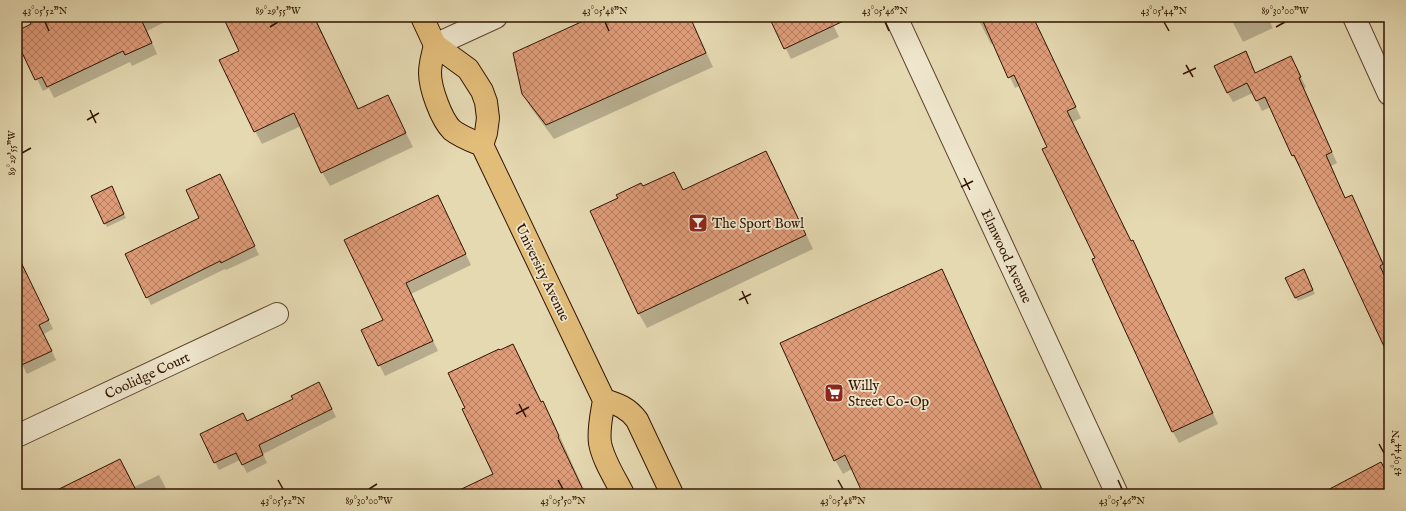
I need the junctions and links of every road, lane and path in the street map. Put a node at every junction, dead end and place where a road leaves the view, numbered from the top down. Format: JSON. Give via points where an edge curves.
{"nodes":[{"id":1,"x":422,"y":17,"type":"edge"},
{"id":2,"x":496,"y":17,"type":"edge"},
{"id":3,"x":896,"y":17,"type":"edge"},
{"id":4,"x":1354,"y":17,"type":"edge"},
{"id":5,"x":435,"y":45,"type":"junction"},
{"id":6,"x":1389,"y":94,"type":"edge"},
{"id":7,"x":482,"y":145,"type":"junction"},
{"id":8,"x":277,"y":314,"type":"dead end"},
{"id":9,"x":604,"y":400,"type":"junction"},
{"id":10,"x":17,"y":436,"type":"edge"},
{"id":11,"x":623,"y":494,"type":"edge"},
{"id":12,"x":672,"y":494,"type":"edge"},
{"id":13,"x":1117,"y":494,"type":"edge"}],
"edges":[{"from":1,"to":5,"type":"main road"},
{"from":2,"to":5,"type":"street"},
{"from":3,"to":13,"type":"street","name":"Elmwood Avenue"},
{"from":4,"to":6,"type":"street"},
{"from":5,"to":7,"type":"main road","via":[[468,69],[482,91],[488,118]]},
{"from":5,"to":7,"type":"main road","via":[[431,80],[436,101],[452,129]]},
{"from":7,"to":9,"type":"main road","name":"University Avenue"},
{"from":8,"to":10,"type":"street","name":"Coolidge Court"},
{"from":9,"to":11,"type":"main road","via":[[600,443]]},
{"from":9,"to":12,"type":"main road","via":[[624,408],[637,420]]}]}
